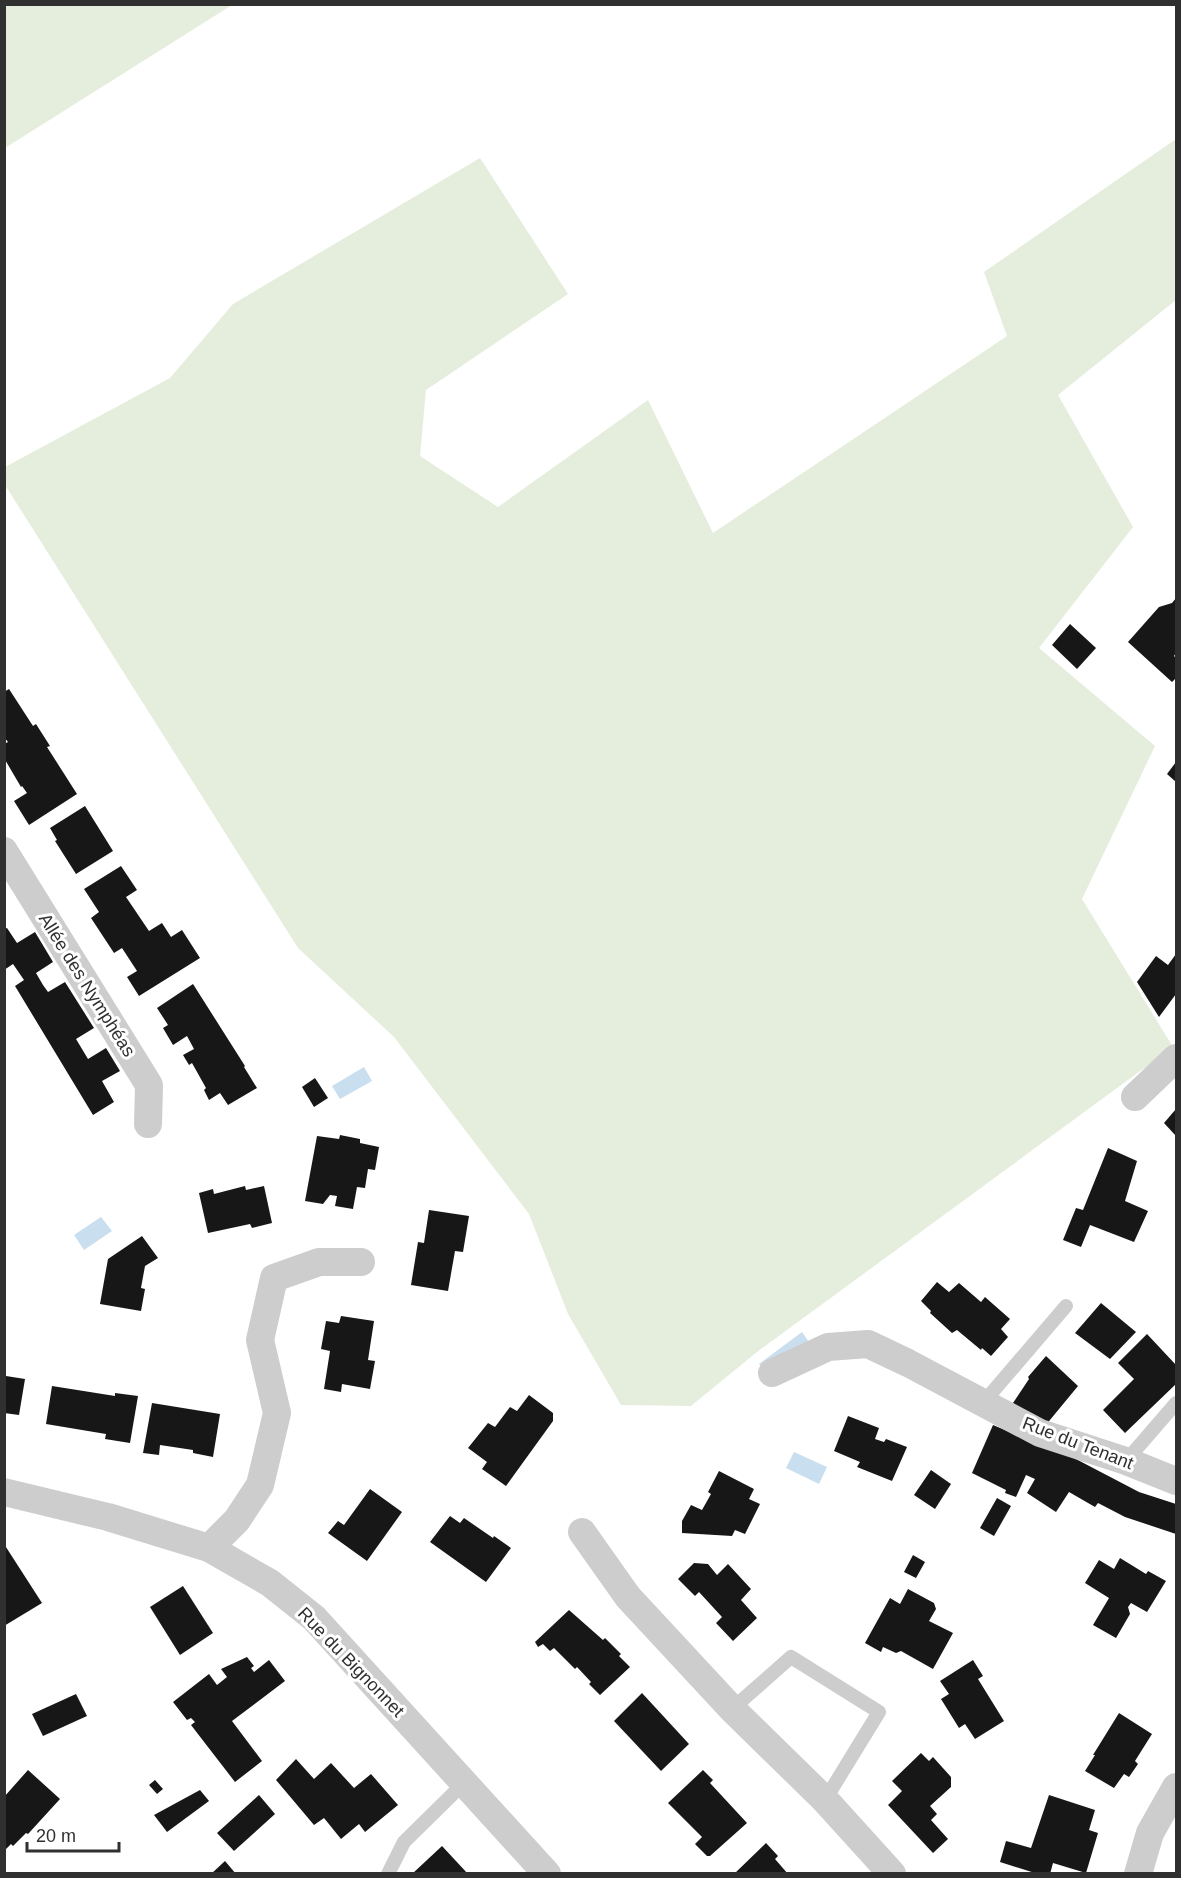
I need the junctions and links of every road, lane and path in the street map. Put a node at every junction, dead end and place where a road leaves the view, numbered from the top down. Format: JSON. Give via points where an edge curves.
{"nodes":[{"id":1,"x":4,"y":851,"type":"edge"},
{"id":2,"x":1176,"y":1058,"type":"edge"},
{"id":3,"x":1136,"y":1096,"type":"dead end"},
{"id":4,"x":148,"y":1124,"type":"dead end"},
{"id":5,"x":361,"y":1262,"type":"dead end"},
{"id":6,"x":1066,"y":1306,"type":"dead end"},
{"id":7,"x":771,"y":1373,"type":"dead end"},
{"id":8,"x":1176,"y":1402,"type":"edge"},
{"id":9,"x":983,"y":1403,"type":"junction"},
{"id":10,"x":1126,"y":1461,"type":"junction"},
{"id":11,"x":1176,"y":1479,"type":"edge"},
{"id":12,"x":6,"y":1498,"type":"edge"},
{"id":13,"x":582,"y":1532,"type":"dead end"},
{"id":14,"x":209,"y":1548,"type":"junction"},
{"id":15,"x":732,"y":1709,"type":"junction"},
{"id":16,"x":464,"y":1783,"type":"junction"},
{"id":17,"x":1176,"y":1787,"type":"edge"},
{"id":18,"x":825,"y":1800,"type":"junction"},
{"id":19,"x":388,"y":1874,"type":"edge"},
{"id":20,"x":547,"y":1874,"type":"edge"},
{"id":21,"x":892,"y":1874,"type":"edge"},
{"id":22,"x":1138,"y":1874,"type":"edge"}],
"edges":[{"from":1,"to":4,"type":"street","name":"Allée des Nymphéas","via":[[149,1085]]},
{"from":2,"to":3,"type":"street"},
{"from":5,"to":14,"type":"street","via":[[319,1262],[274,1278],[260,1340],[277,1413],[275,1424],[260,1485],[237,1520]]},
{"from":6,"to":9,"type":"lane"},
{"from":7,"to":9,"type":"street","name":"Rue du Tenant","via":[[828,1347],[868,1344]]},
{"from":8,"to":10,"type":"lane"},
{"from":9,"to":10,"type":"street","name":"Rue du Tenant","via":[[1040,1433]]},
{"from":10,"to":11,"type":"street","name":"Rue du Tenant"},
{"from":12,"to":14,"type":"street","name":"Rue du Bignonnet","via":[[108,1516]]},
{"from":13,"to":15,"type":"street","via":[[628,1597]]},
{"from":14,"to":16,"type":"street","name":"Rue du Bignonnet","via":[[270,1583],[314,1618]]},
{"from":15,"to":18,"type":"street"},
{"from":15,"to":18,"type":"lane","via":[[791,1657],[879,1712]]},
{"from":16,"to":19,"type":"lane","via":[[404,1842]]},
{"from":16,"to":20,"type":"street","name":"Rue du Bignonnet"},
{"from":17,"to":22,"type":"street","via":[[1150,1833]]},
{"from":18,"to":21,"type":"street"}]}
